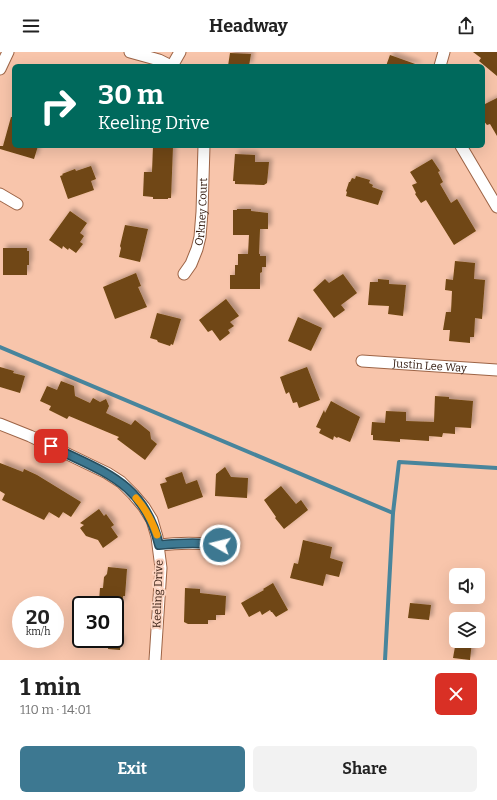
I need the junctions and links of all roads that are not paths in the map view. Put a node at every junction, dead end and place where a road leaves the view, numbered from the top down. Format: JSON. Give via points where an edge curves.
{"nodes":[{"id":1,"x":8,"y":52,"type":"edge"},
{"id":2,"x":130,"y":52,"type":"edge"},
{"id":3,"x":180,"y":52,"type":"edge"},
{"id":4,"x":444,"y":52,"type":"edge"},
{"id":5,"x":167,"y":64,"type":"edge"},
{"id":6,"x":172,"y":64,"type":"edge"},
{"id":7,"x":441,"y":64,"type":"edge"},
{"id":8,"x":0,"y":69,"type":"edge"},
{"id":9,"x":204,"y":148,"type":"edge"},
{"id":10,"x":462,"y":148,"type":"edge"},
{"id":11,"x":0,"y":194,"type":"edge"},
{"id":12,"x":17,"y":204,"type":"dead end"},
{"id":13,"x":497,"y":207,"type":"edge"},
{"id":14,"x":184,"y":274,"type":"dead end"},
{"id":15,"x":362,"y":360,"type":"dead end"},
{"id":16,"x":497,"y":370,"type":"edge"},
{"id":17,"x":0,"y":424,"type":"edge"},
{"id":18,"x":159,"y":545,"type":"junction"},
{"id":19,"x":232,"y":548,"type":"dead end"},
{"id":20,"x":155,"y":660,"type":"edge"}],
"edges":[{"from":1,"to":8,"type":"street"},
{"from":2,"to":5,"type":"street"},
{"from":3,"to":6,"type":"street"},
{"from":4,"to":7,"type":"street"},
{"from":9,"to":14,"type":"street","name":"Orkney Court","via":[[200,237],[191,264]]},
{"from":10,"to":13,"type":"street"},
{"from":11,"to":12,"type":"street"},
{"from":15,"to":16,"type":"street","name":"Justin Lee Way"},
{"from":17,"to":18,"type":"street","name":"Keeling Drive","via":[[93,465],[121,482],[144,507],[152,520]]},
{"from":18,"to":19,"type":"street","via":[[200,542]]},
{"from":18,"to":20,"type":"street","name":"Keeling Drive","via":[[161,568]]}]}
